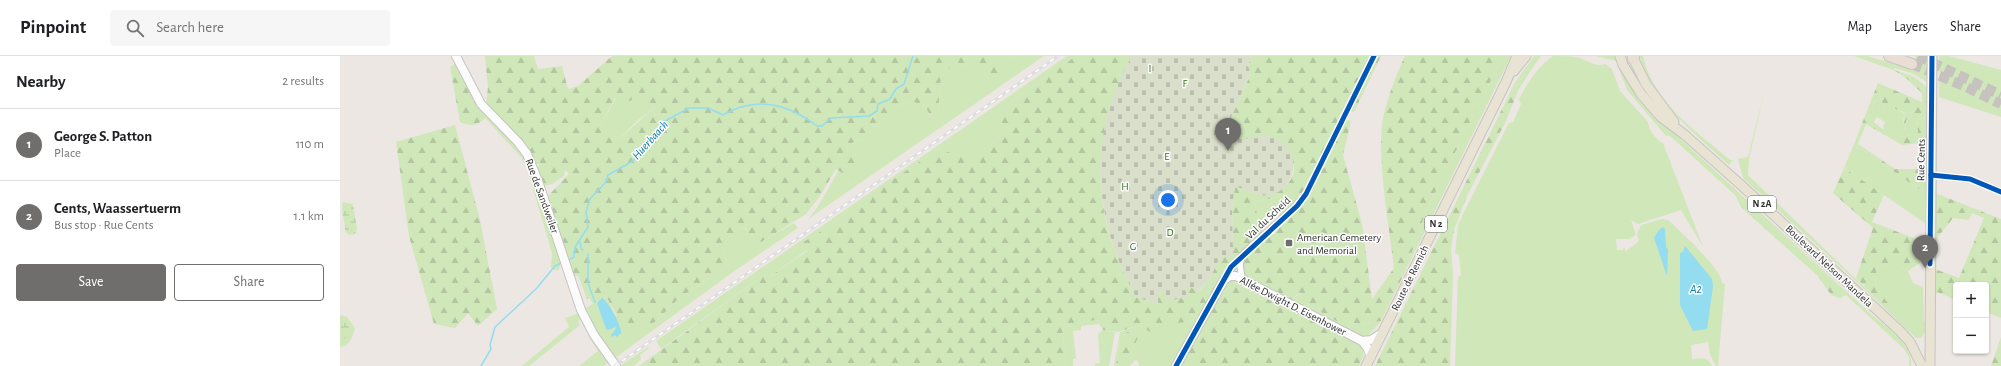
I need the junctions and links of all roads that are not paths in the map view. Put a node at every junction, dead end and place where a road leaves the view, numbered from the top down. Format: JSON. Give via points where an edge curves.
{"nodes":[{"id":1,"x":456,"y":56,"type":"edge"},
{"id":2,"x":1374,"y":56,"type":"edge"},
{"id":3,"x":1517,"y":56,"type":"edge"},
{"id":4,"x":1526,"y":56,"type":"edge"},
{"id":5,"x":1620,"y":56,"type":"edge"},
{"id":6,"x":1889,"y":56,"type":"edge"},
{"id":7,"x":1932,"y":56,"type":"edge"},
{"id":8,"x":1631,"y":57,"type":"edge"},
{"id":9,"x":1912,"y":64,"type":"tunnel mouth"},
{"id":10,"x":1629,"y":74,"type":"junction"},
{"id":11,"x":1506,"y":82,"type":"junction"},
{"id":12,"x":1684,"y":134,"type":"junction"},
{"id":13,"x":1931,"y":175,"type":"junction"},
{"id":14,"x":2001,"y":192,"type":"edge"},
{"id":15,"x":1242,"y":256,"type":"junction"},
{"id":16,"x":1224,"y":280,"type":"junction"},
{"id":17,"x":1242,"y":280,"type":"junction"},
{"id":18,"x":1382,"y":334,"type":"junction"},
{"id":19,"x":1930,"y":335,"type":"junction"},
{"id":20,"x":1362,"y":341,"type":"junction"},
{"id":21,"x":1917,"y":352,"type":"junction"},
{"id":22,"x":1371,"y":357,"type":"junction"},
{"id":23,"x":616,"y":366,"type":"edge"},
{"id":24,"x":1176,"y":366,"type":"edge"},
{"id":25,"x":1366,"y":366,"type":"edge"},
{"id":26,"x":1922,"y":366,"type":"edge"},
{"id":27,"x":1930,"y":366,"type":"edge"}],
"edges":[{"from":1,"to":23,"type":"main road","name":"Rue de Sandweiler","via":[[481,104],[527,154],[585,319]]},
{"from":2,"to":15,"type":"street","name":"Val du Scheid","via":[[1306,194],[1297,206]]},
{"from":3,"to":11,"type":"main road","name":"Route de Remich","number":"N 2"},
{"from":4,"to":11,"type":"main road","name":"Route de Remich","number":"N 2"},
{"from":5,"to":10,"type":"main road","name":"Boulevard Nelson Mandela","number":"N 2A"},
{"from":6,"to":9,"type":"highway"},
{"from":7,"to":13,"type":"main road","name":"Rue Cents"},
{"from":8,"to":10,"type":"main road","name":"Boulevard Nelson Mandela","number":"N 2A"},
{"from":8,"to":12,"type":"main road","name":"Boulevard Nelson Mandela","number":"N 2A","via":[[1658,101]]},
{"from":10,"to":12,"type":"main road","name":"Boulevard Nelson Mandela","number":"N 2A","via":[[1650,106]]},
{"from":11,"to":18,"type":"main road","name":"Route de Remich","number":"N 2"},
{"from":12,"to":21,"type":"main road","name":"Boulevard Nelson Mandela","number":"N 2A","via":[[1900,331]]},
{"from":13,"to":14,"type":"street","via":[[1970,179]]},
{"from":13,"to":19,"type":"main road","name":"Rue Cents"},
{"from":15,"to":16,"type":"street","name":"Val du Scheid","via":[[1231,267]]},
{"from":15,"to":17,"type":"street"},
{"from":16,"to":17,"type":"main road","name":"Allée Dwight D. Eisenhower","via":[[1230,276]]},
{"from":16,"to":24,"type":"main road","name":"Val du Scheid"},
{"from":17,"to":20,"type":"main road","name":"Allée Dwight D. Eisenhower"},
{"from":18,"to":20,"type":"main road","via":[[1371,340]]},
{"from":18,"to":22,"type":"main road","name":"Route de Remich","number":"N 2"},
{"from":19,"to":21,"type":"main road"},
{"from":19,"to":27,"type":"main road","name":"Rue Cents"},
{"from":20,"to":22,"type":"main road"},
{"from":21,"to":26,"type":"main road"},
{"from":22,"to":25,"type":"main road","name":"Route de Remich","number":"N 2"}]}
